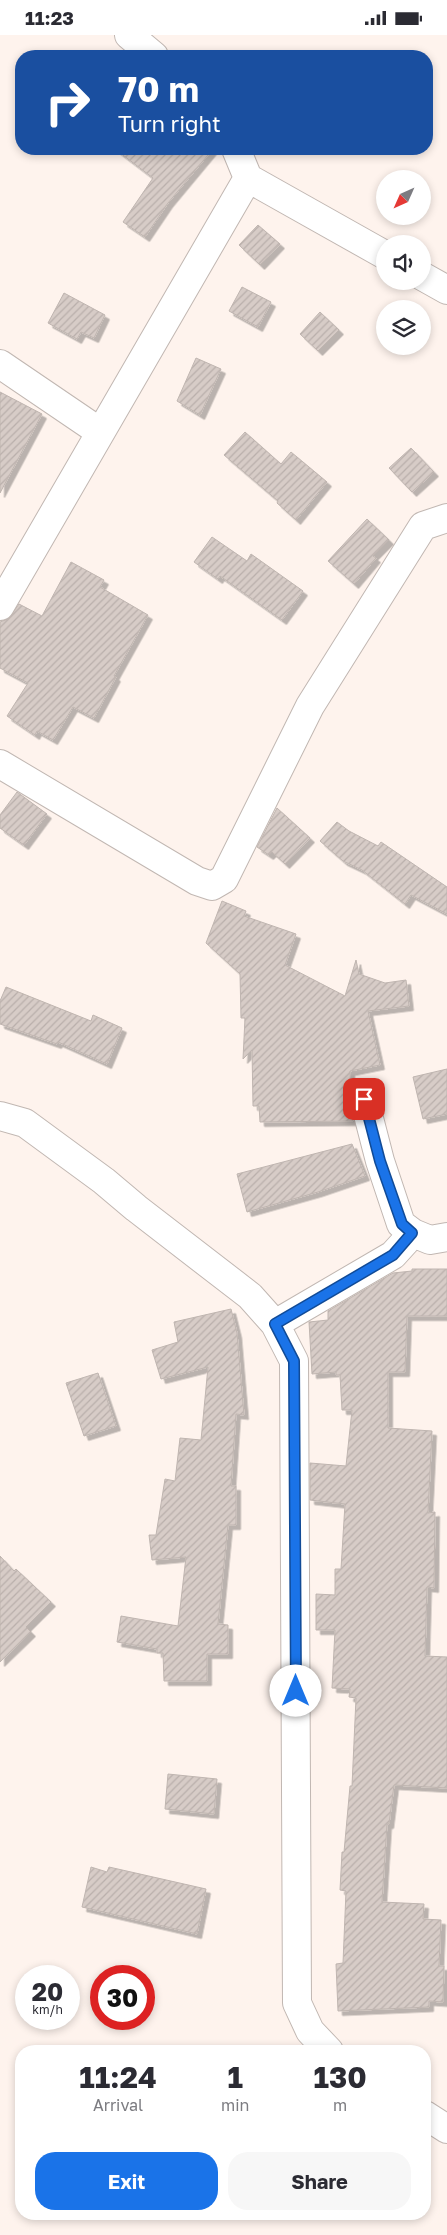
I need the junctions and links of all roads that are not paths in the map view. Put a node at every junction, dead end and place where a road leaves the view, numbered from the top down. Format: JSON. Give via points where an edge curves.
{"nodes":[{"id":1,"x":129,"y":35,"type":"edge"},
{"id":2,"x":147,"y":50,"type":"edge"},
{"id":3,"x":238,"y":155,"type":"edge"},
{"id":4,"x":248,"y":178,"type":"junction"},
{"id":5,"x":376,"y":250,"type":"edge"},
{"id":6,"x":431,"y":281,"type":"edge"},
{"id":7,"x":447,"y":290,"type":"edge"},
{"id":8,"x":0,"y":364,"type":"edge"},
{"id":9,"x":100,"y":432,"type":"junction"},
{"id":10,"x":447,"y":518,"type":"edge"},
{"id":11,"x":0,"y":606,"type":"edge"},
{"id":12,"x":0,"y":764,"type":"edge"},
{"id":13,"x":364,"y":1099,"type":"dead end"},
{"id":14,"x":0,"y":1116,"type":"edge"},
{"id":15,"x":412,"y":1233,"type":"junction"},
{"id":16,"x":447,"y":1237,"type":"edge"},
{"id":17,"x":275,"y":1324,"type":"junction"},
{"id":18,"x":323,"y":2045,"type":"edge"},
{"id":19,"x":431,"y":2119,"type":"edge"},
{"id":20,"x":447,"y":2129,"type":"edge"}],
"edges":[{"from":1,"to":2,"type":"street"},
{"from":3,"to":4,"type":"street"},
{"from":4,"to":5,"type":"street"},
{"from":4,"to":9,"type":"street"},
{"from":6,"to":7,"type":"street"},
{"from":8,"to":9,"type":"street"},
{"from":9,"to":11,"type":"street"},
{"from":10,"to":12,"type":"street","via":[[424,526],[310,706],[224,879],[212,886],[197,881]]},
{"from":13,"to":15,"type":"street","via":[[380,1161],[402,1224]]},
{"from":14,"to":17,"type":"street","via":[[25,1123],[104,1181],[250,1296]]},
{"from":15,"to":16,"type":"street","via":[[430,1240]]},
{"from":15,"to":17,"type":"street","via":[[393,1255]]},
{"from":17,"to":18,"type":"street","via":[[294,1361],[297,2003],[310,2031]]},
{"from":19,"to":20,"type":"street"}]}
